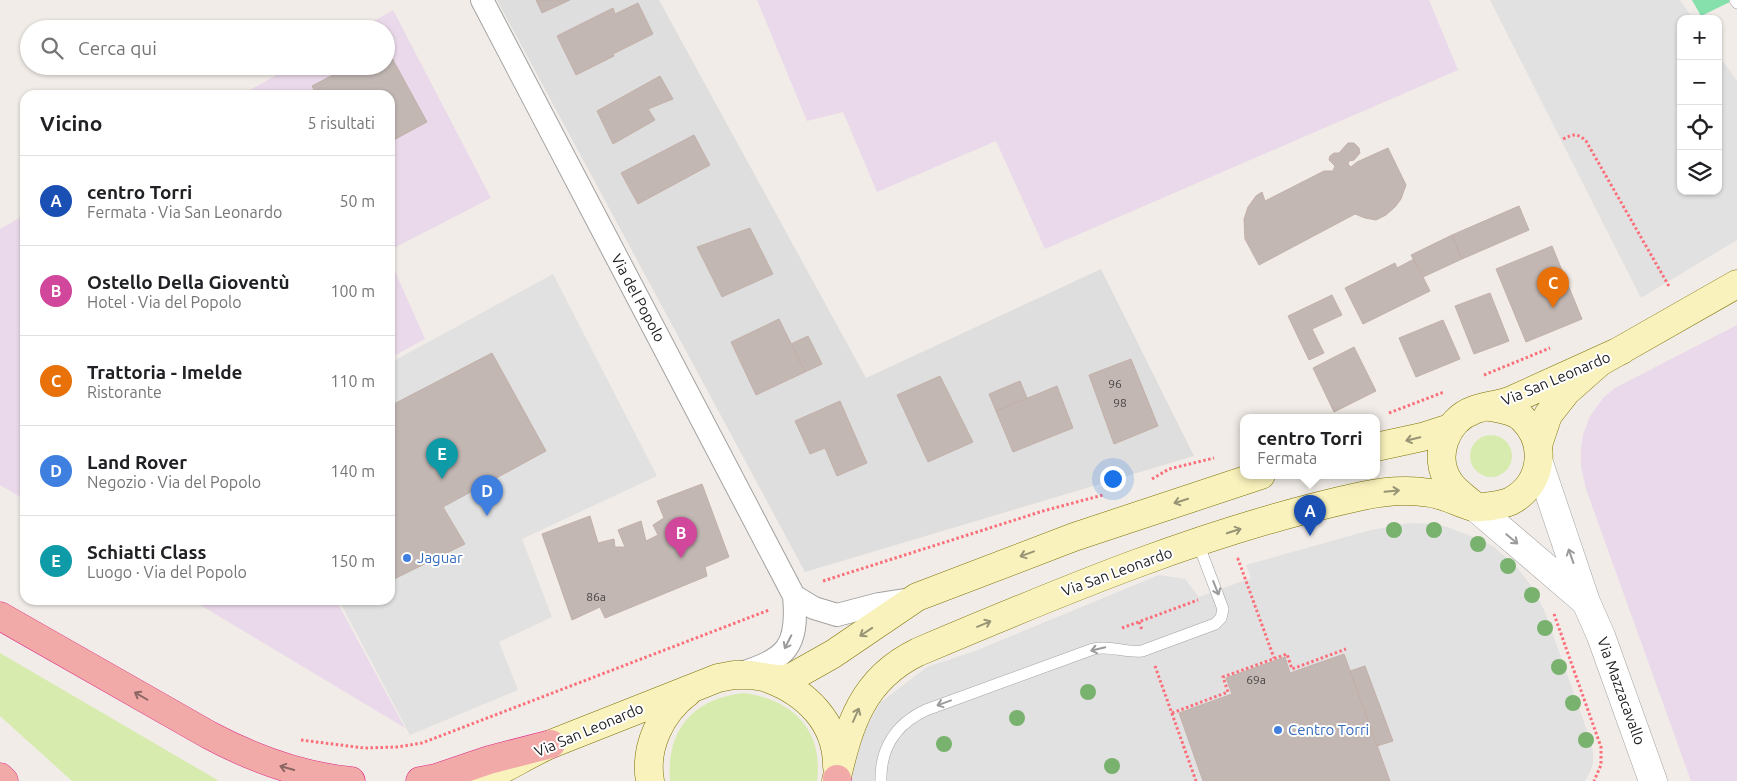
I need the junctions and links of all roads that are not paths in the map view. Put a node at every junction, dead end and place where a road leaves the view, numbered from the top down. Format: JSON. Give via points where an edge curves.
{"nodes":[{"id":1,"x":482,"y":0,"type":"edge"},
{"id":2,"x":1737,"y":284,"type":"edge"},
{"id":3,"x":1622,"y":350,"type":"junction"},
{"id":4,"x":1490,"y":407,"type":"junction"},
{"id":5,"x":1450,"y":428,"type":"junction"},
{"id":6,"x":1380,"y":446,"type":"edge"},
{"id":7,"x":1539,"y":454,"type":"junction"},
{"id":8,"x":1249,"y":479,"type":"edge"},
{"id":9,"x":1475,"y":507,"type":"junction"},
{"id":10,"x":1198,"y":543,"type":"junction"},
{"id":11,"x":794,"y":596,"type":"junction"},
{"id":12,"x":917,"y":597,"type":"junction"},
{"id":13,"x":1586,"y":602,"type":"junction"},
{"id":14,"x":0,"y":616,"type":"edge"},
{"id":15,"x":734,"y":674,"type":"junction"},
{"id":16,"x":767,"y":678,"type":"junction"},
{"id":17,"x":702,"y":683,"type":"junction"},
{"id":18,"x":551,"y":744,"type":"junction"},
{"id":19,"x":0,"y":777,"type":"edge"},
{"id":20,"x":836,"y":780,"type":"edge"},
{"id":21,"x":4,"y":781,"type":"edge"},
{"id":22,"x":351,"y":781,"type":"edge"},
{"id":23,"x":420,"y":781,"type":"edge"},
{"id":24,"x":478,"y":781,"type":"edge"},
{"id":25,"x":650,"y":781,"type":"edge"},
{"id":26,"x":881,"y":781,"type":"edge"},
{"id":27,"x":1653,"y":781,"type":"edge"}],
"edges":[{"from":1,"to":11,"type":"street","name":"Via del Popolo"},
{"from":2,"to":3,"type":"main road","name":"Via San Leonardo"},
{"from":3,"to":4,"type":"main road","name":"Via San Leonardo","via":[[1512,401]]},
{"from":3,"to":7,"type":"main road","name":"Via San Leonardo","via":[[1600,362],[1566,392],[1548,415]]},
{"from":4,"to":5,"type":"main road","name":"Via San Leonardo","via":[[1474,409]]},
{"from":4,"to":7,"type":"main road","name":"Via San Leonardo","via":[[1521,417],[1531,430]]},
{"from":5,"to":6,"type":"main road","name":"Via San Leonardo","one_way":true},
{"from":5,"to":9,"type":"main road","name":"Via San Leonardo","via":[[1443,442],[1443,470],[1449,483]]},
{"from":7,"to":9,"type":"main road","name":"Via San Leonardo","via":[[1534,479],[1524,492],[1509,502]]},
{"from":13,"to":7,"type":"street","name":"Via Mazzacavallo","one_way":true},
{"from":8,"to":12,"type":"main road","name":"Via San Leonardo","one_way":true,"via":[[1074,537]]},
{"from":10,"to":9,"type":"main road","name":"Via San Leonardo","one_way":true,"via":[[1298,512],[1386,492],[1430,492]]},
{"from":9,"to":13,"type":"street","name":"Via Mazzacavallo","one_way":true},
{"from":20,"to":10,"type":"main road","name":"Via San Leonardo","one_way":true,"via":[[859,708],[880,678],[901,661],[1041,600]]},
{"from":10,"to":26,"type":"lane","one_way":true,"via":[[1223,609],[1221,618],[1212,626],[1135,652],[1114,647],[1100,648],[926,710],[908,720],[889,742],[883,757]]},
{"from":11,"to":12,"type":"street","via":[[814,608],[837,615]]},
{"from":11,"to":15,"type":"street","name":"Via del Popolo","one_way":true,"via":[[796,618],[790,644],[774,661]]},
{"from":12,"to":16,"type":"main road","name":"Via San Leonardo","one_way":true,"via":[[802,672],[785,679]]},
{"from":13,"to":27,"type":"street","name":"Via Mazzacavallo"},
{"from":22,"to":14,"type":"highway","one_way":true,"via":[[263,761],[227,745]]},
{"from":15,"to":16,"type":"main road","name":"Via San Leonardo"},
{"from":15,"to":17,"type":"main road","name":"Via San Leonardo"},
{"from":16,"to":20,"type":"main road","name":"Via San Leonardo","via":[[797,692],[821,716],[834,746]]},
{"from":17,"to":18,"type":"main road","name":"Via San Leonardo"},
{"from":17,"to":25,"type":"main road","name":"Via San Leonardo","via":[[672,706],[661,722],[649,758]]},
{"from":18,"to":23,"type":"highway"},
{"from":18,"to":24,"type":"main road","name":"Via San Leonardo"},
{"from":19,"to":21,"type":"highway"}]}
